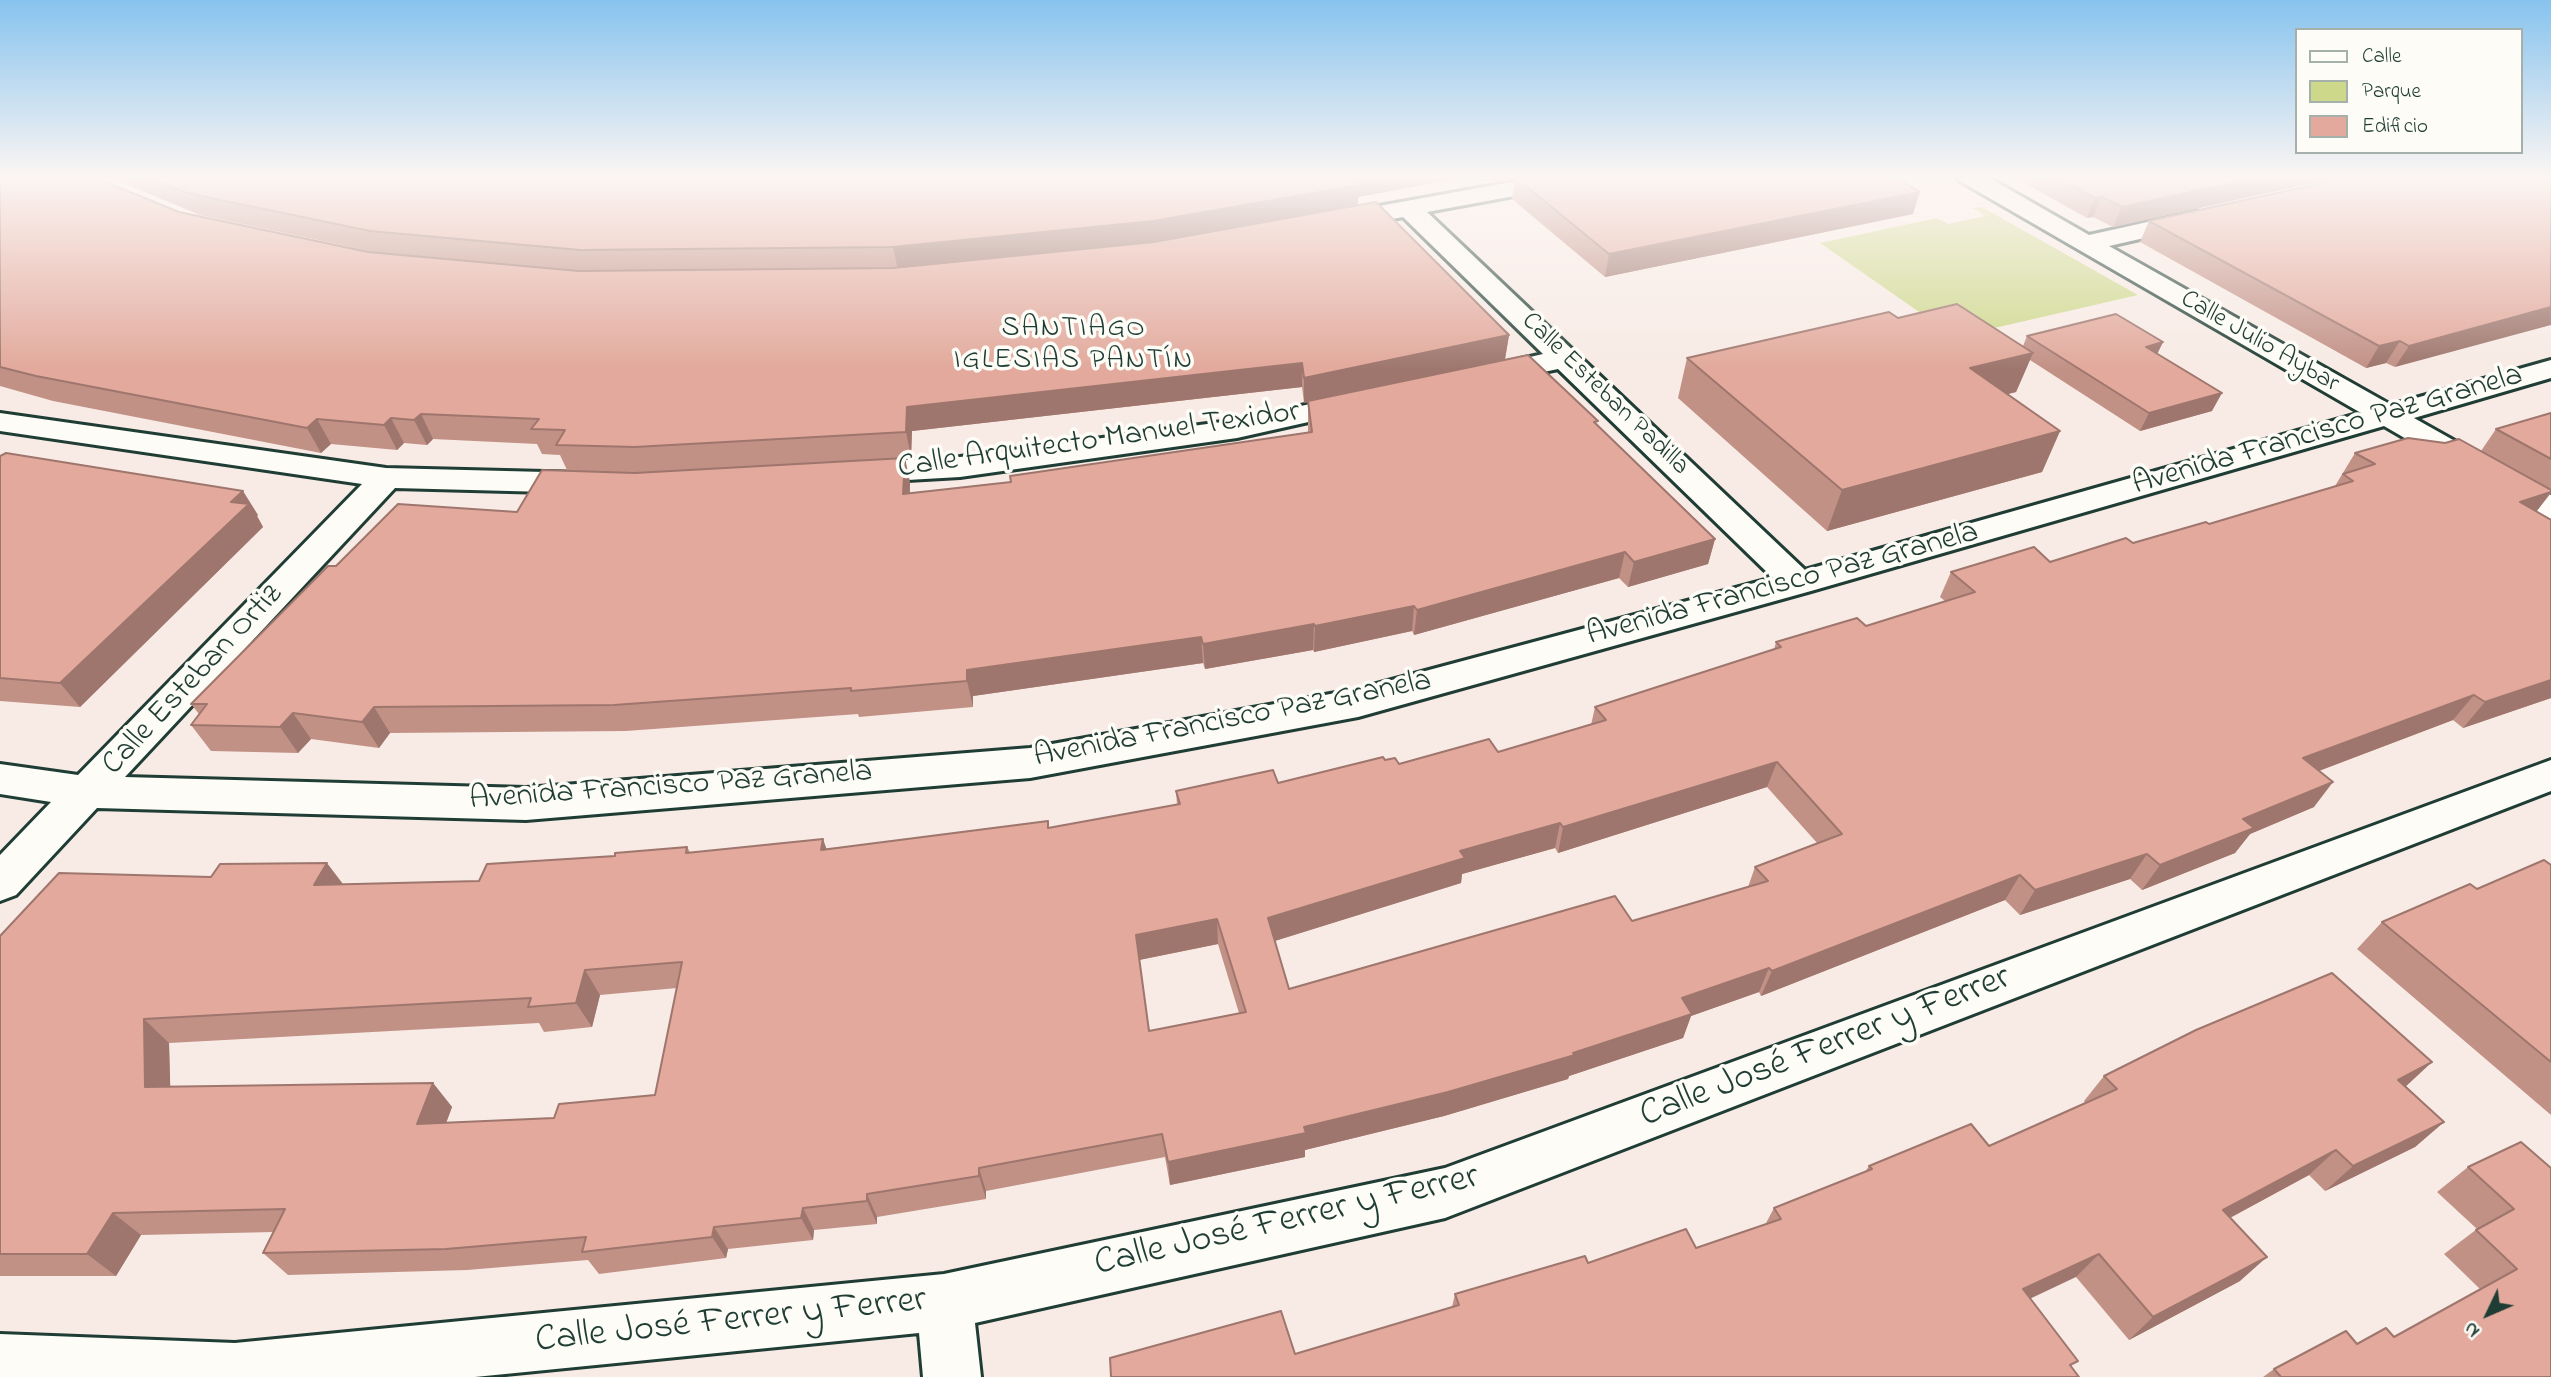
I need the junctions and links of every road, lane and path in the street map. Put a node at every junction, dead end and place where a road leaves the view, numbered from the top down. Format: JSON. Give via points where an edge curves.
{"nodes":[{"id":1,"x":1442,"y":240,"type":"edge"},
{"id":2,"x":2081,"y":240,"type":"edge"},
{"id":3,"x":2099,"y":240,"type":"edge"},
{"id":4,"x":2086,"y":243,"type":"junction"},
{"id":5,"x":1567,"y":358,"type":"junction"},
{"id":6,"x":2551,"y":369,"type":"edge"},
{"id":7,"x":1461,"y":380,"type":"edge"},
{"id":8,"x":1382,"y":398,"type":"edge"},
{"id":9,"x":2386,"y":415,"type":"junction"},
{"id":10,"x":0,"y":422,"type":"edge"},
{"id":11,"x":823,"y":475,"type":"edge"},
{"id":12,"x":386,"y":478,"type":"junction"},
{"id":13,"x":618,"y":484,"type":"edge"},
{"id":14,"x":2551,"y":509,"type":"edge"},
{"id":15,"x":1798,"y":583,"type":"junction"},
{"id":16,"x":2551,"y":775,"type":"edge"},
{"id":17,"x":0,"y":779,"type":"edge"},
{"id":18,"x":88,"y":792,"type":"junction"},
{"id":19,"x":0,"y":883,"type":"edge"},
{"id":20,"x":944,"y":1302,"type":"junction"},
{"id":21,"x":0,"y":1363,"type":"edge"},
{"id":22,"x":953,"y":1377,"type":"edge"}],
"edges":[{"from":1,"to":5,"type":"street","name":"Calle Esteban Padilla"},
{"from":2,"to":4,"type":"street","name":"Calle Julio Aybar"},
{"from":3,"to":4,"type":"street"},
{"from":4,"to":9,"type":"street","name":"Calle Julio Aybar"},
{"from":5,"to":7,"type":"street"},
{"from":5,"to":15,"type":"street","name":"Calle Esteban Padilla"},
{"from":6,"to":9,"type":"street","name":"Avenida Francisco Paz Granela"},
{"from":8,"to":11,"type":"street","name":"Calle Arquitecto Manuel Texidor","via":[[1182,437],[960,467]]},
{"from":9,"to":14,"type":"street","name":"Calle Julio Aybar"},
{"from":9,"to":15,"type":"street","name":"Avenida Francisco Paz Granela"},
{"from":10,"to":12,"type":"street"},
{"from":12,"to":13,"type":"street"},
{"from":12,"to":18,"type":"street","name":"Calle Esteban Ortiz"},
{"from":15,"to":18,"type":"street","name":"Avenida Francisco Paz Granela","via":[[1358,703],[1030,763],[526,804]]},
{"from":16,"to":20,"type":"street","name":"Calle José Ferrer y Ferrer","via":[[1445,1193]]},
{"from":17,"to":18,"type":"street","name":"Avenida Francisco Paz Granela"},
{"from":18,"to":19,"type":"street","name":"Calle Esteban Ortiz"},
{"from":20,"to":21,"type":"street","name":"Calle José Ferrer y Ferrer","via":[[235,1372]]},
{"from":20,"to":22,"type":"street"}]}
